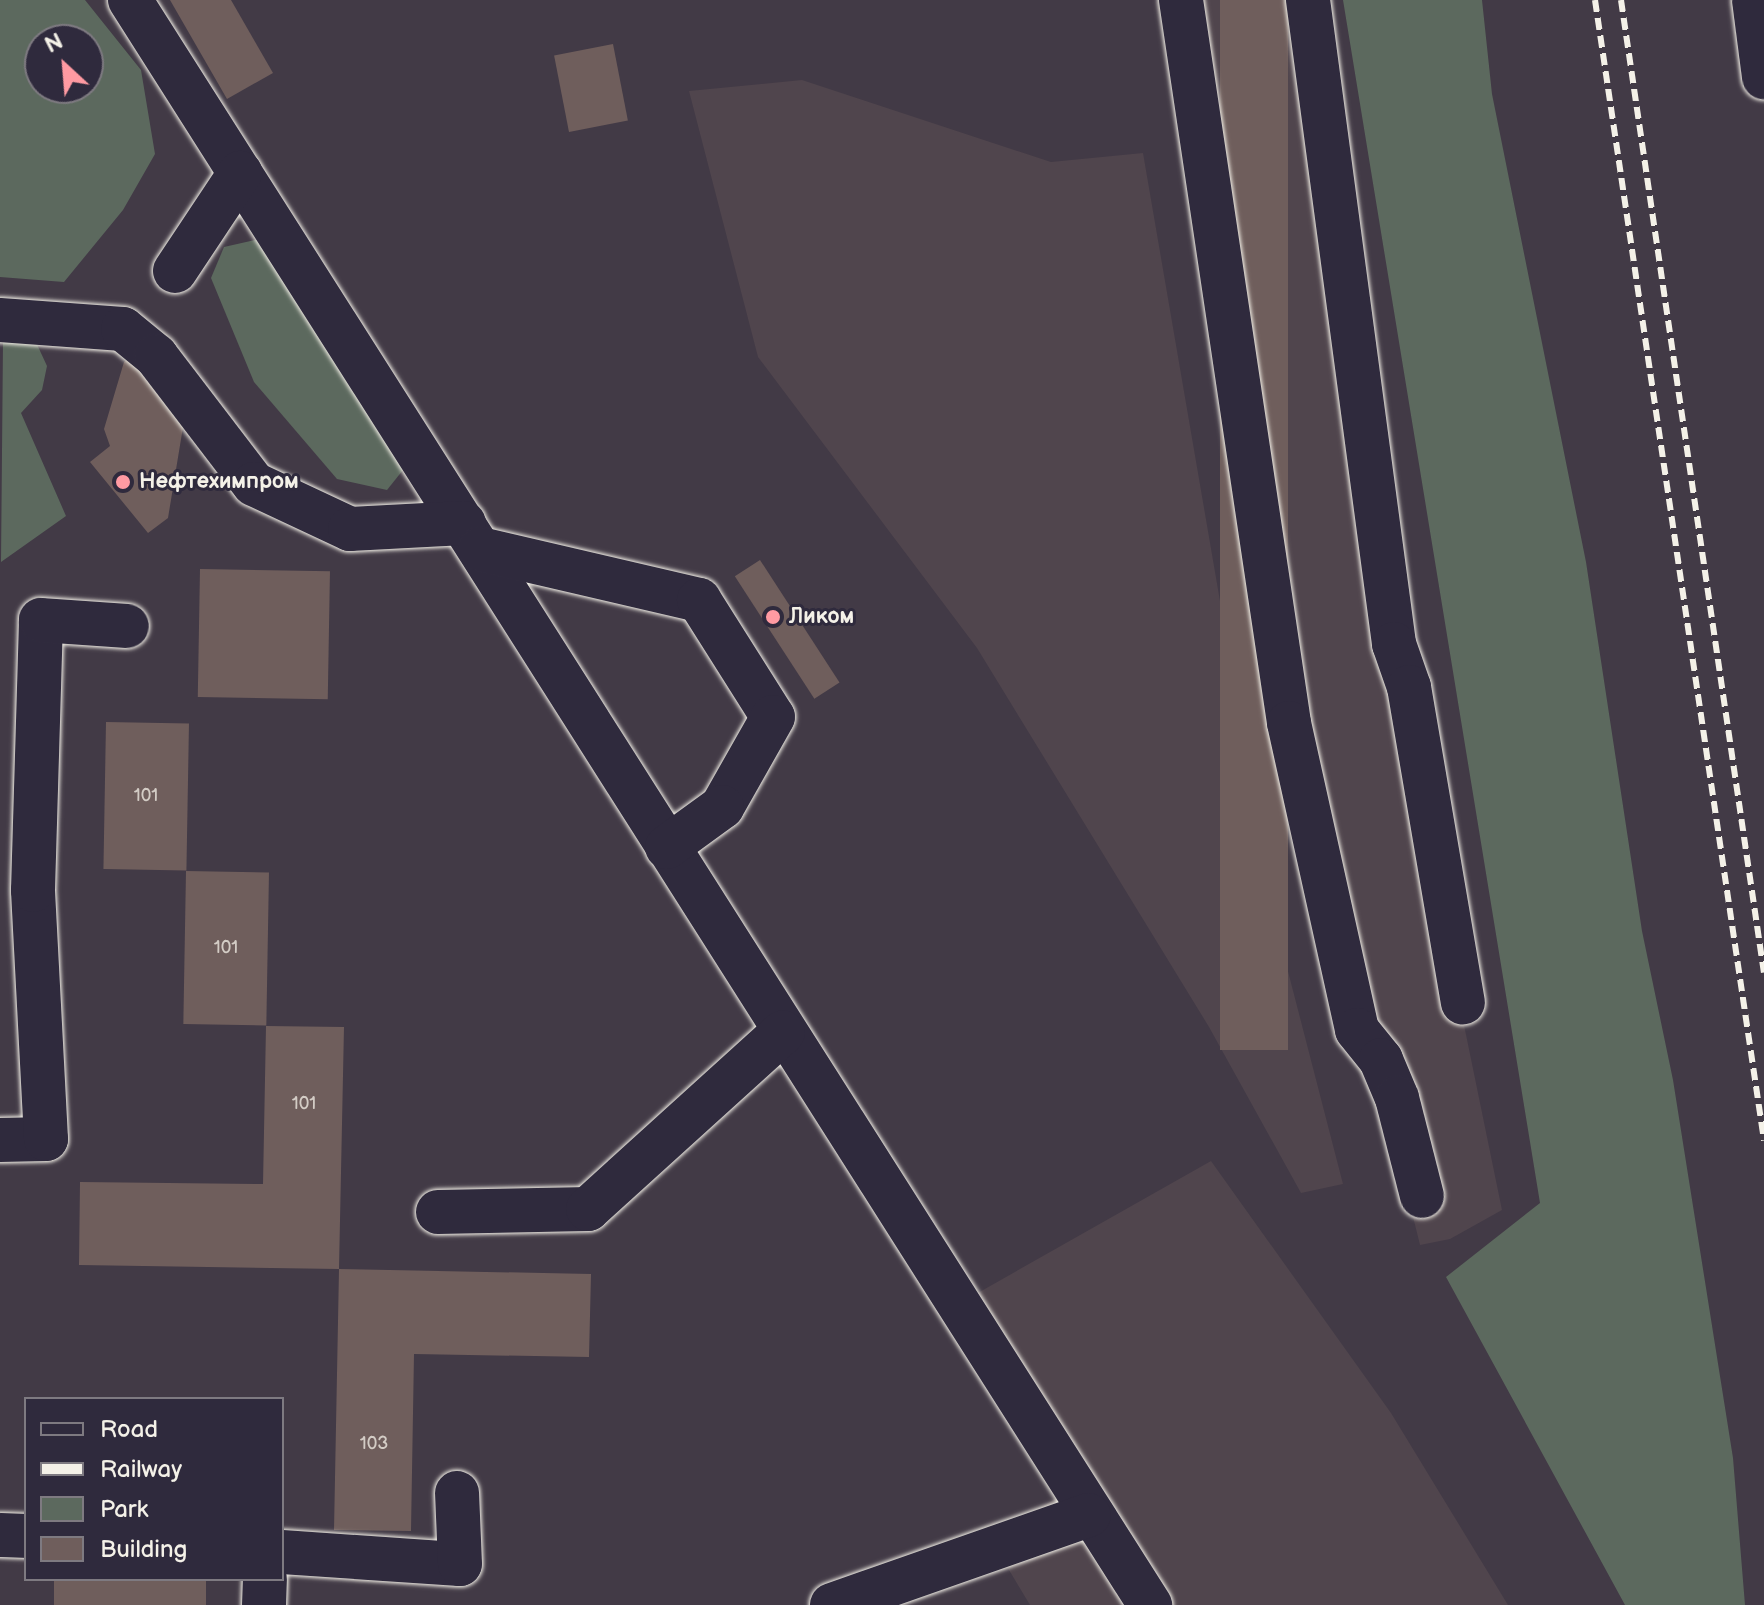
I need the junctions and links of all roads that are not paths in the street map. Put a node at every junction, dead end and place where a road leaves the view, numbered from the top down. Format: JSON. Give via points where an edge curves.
{"nodes":[{"id":1,"x":130,"y":0,"type":"edge"},
{"id":2,"x":1181,"y":0,"type":"edge"},
{"id":3,"x":1308,"y":0,"type":"edge"},
{"id":4,"x":1754,"y":0,"type":"edge"},
{"id":5,"x":1764,"y":77,"type":"edge"},
{"id":6,"x":240,"y":173,"type":"junction"},
{"id":7,"x":175,"y":271,"type":"dead end"},
{"id":8,"x":0,"y":320,"type":"edge"},
{"id":9,"x":472,"y":536,"type":"junction"},
{"id":10,"x":127,"y":626,"type":"dead end"},
{"id":11,"x":667,"y":847,"type":"junction"},
{"id":12,"x":1463,"y":1002,"type":"dead end"},
{"id":13,"x":783,"y":1032,"type":"junction"},
{"id":14,"x":0,"y":1140,"type":"edge"},
{"id":15,"x":1422,"y":1196,"type":"dead end"},
{"id":16,"x":438,"y":1212,"type":"dead end"},
{"id":17,"x":457,"y":1493,"type":"dead end"},
{"id":18,"x":1089,"y":1515,"type":"junction"},
{"id":19,"x":0,"y":1535,"type":"edge"},
{"id":20,"x":24,"y":1536,"type":"edge"},
{"id":21,"x":284,"y":1552,"type":"edge"},
{"id":22,"x":265,"y":1581,"type":"edge"},
{"id":23,"x":264,"y":1605,"type":"edge"},
{"id":24,"x":832,"y":1605,"type":"edge"},
{"id":25,"x":1150,"y":1605,"type":"edge"}],
"edges":[{"from":1,"to":6,"type":"lane"},
{"from":2,"to":15,"type":"lane","via":[[1289,723],[1357,1030],[1381,1060],[1397,1098]]},
{"from":3,"to":12,"type":"lane","via":[[1394,644],[1409,687]]},
{"from":4,"to":5,"type":"lane"},
{"from":6,"to":7,"type":"lane"},
{"from":6,"to":9,"type":"lane"},
{"from":8,"to":9,"type":"lane","via":[[123,329],[156,356],[254,484],[350,529]]},
{"from":9,"to":11,"type":"lane"},
{"from":9,"to":11,"type":"lane","via":[[699,600],[773,717],[722,807]]},
{"from":10,"to":14,"type":"lane","via":[[41,620],[33,890],[46,1139]]},
{"from":11,"to":13,"type":"lane"},
{"from":13,"to":16,"type":"lane","via":[[588,1209]]},
{"from":13,"to":18,"type":"lane"},
{"from":17,"to":21,"type":"lane","via":[[460,1564]]},
{"from":18,"to":24,"type":"lane"},
{"from":18,"to":25,"type":"lane"},
{"from":19,"to":20,"type":"lane"},
{"from":22,"to":23,"type":"lane"}]}
